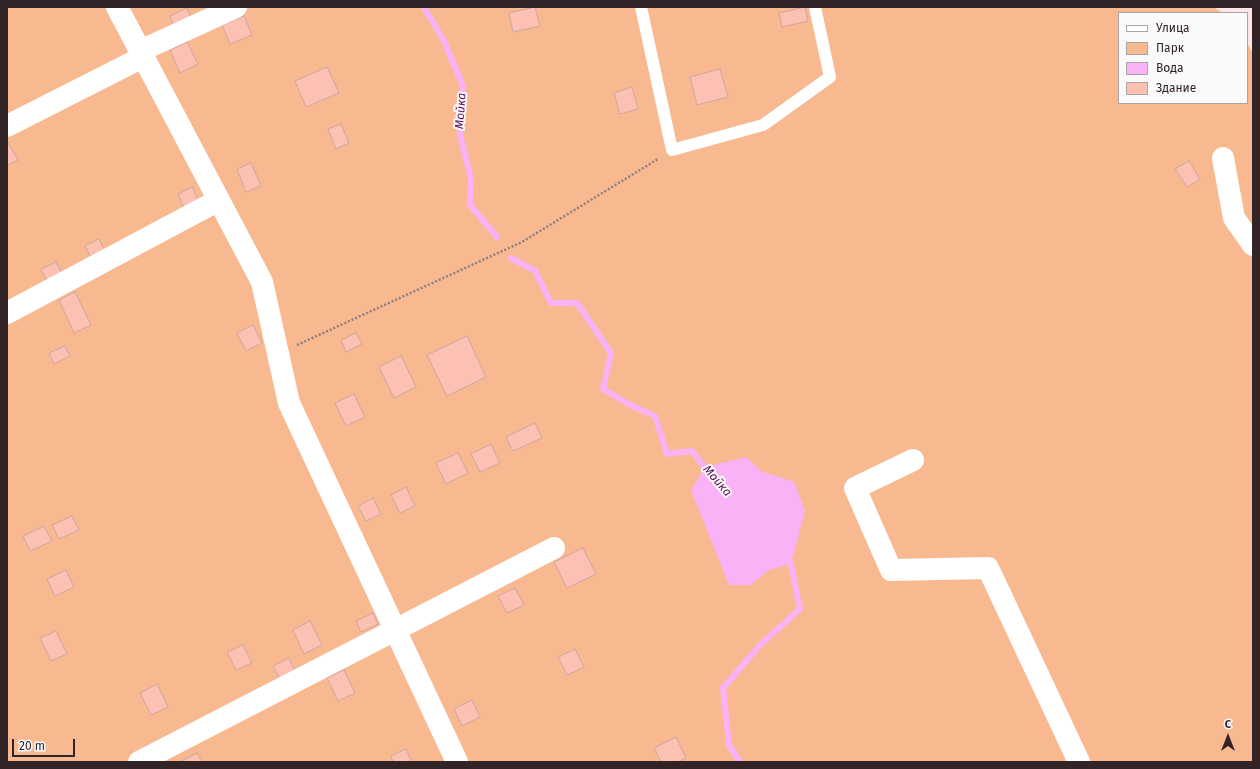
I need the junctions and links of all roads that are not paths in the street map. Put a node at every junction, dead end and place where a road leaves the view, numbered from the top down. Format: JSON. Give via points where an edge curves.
{"nodes":[{"id":1,"x":117,"y":7,"type":"edge"},
{"id":2,"x":236,"y":7,"type":"edge"},
{"id":3,"x":641,"y":7,"type":"edge"},
{"id":4,"x":814,"y":7,"type":"edge"},
{"id":5,"x":142,"y":54,"type":"junction"},
{"id":6,"x":7,"y":126,"type":"edge"},
{"id":7,"x":1223,"y":158,"type":"dead end"},
{"id":8,"x":219,"y":200,"type":"junction"},
{"id":9,"x":1253,"y":245,"type":"edge"},
{"id":10,"x":7,"y":313,"type":"edge"},
{"id":11,"x":913,"y":460,"type":"dead end"},
{"id":12,"x":554,"y":548,"type":"dead end"},
{"id":13,"x":394,"y":630,"type":"junction"},
{"id":14,"x":139,"y":762,"type":"edge"},
{"id":15,"x":457,"y":762,"type":"edge"},
{"id":16,"x":1079,"y":762,"type":"edge"}],
"edges":[{"from":1,"to":5,"type":"street"},
{"from":2,"to":5,"type":"street"},
{"from":3,"to":4,"type":"lane","via":[[672,150],[763,125],[830,77]]},
{"from":5,"to":6,"type":"street"},
{"from":5,"to":8,"type":"street"},
{"from":7,"to":9,"type":"street","via":[[1234,218]]},
{"from":8,"to":10,"type":"street"},
{"from":8,"to":13,"type":"street","via":[[262,282],[288,403]]},
{"from":11,"to":16,"type":"street","via":[[855,488],[891,570],[988,568]]},
{"from":12,"to":13,"type":"street"},
{"from":13,"to":14,"type":"street"},
{"from":13,"to":15,"type":"street"}]}
